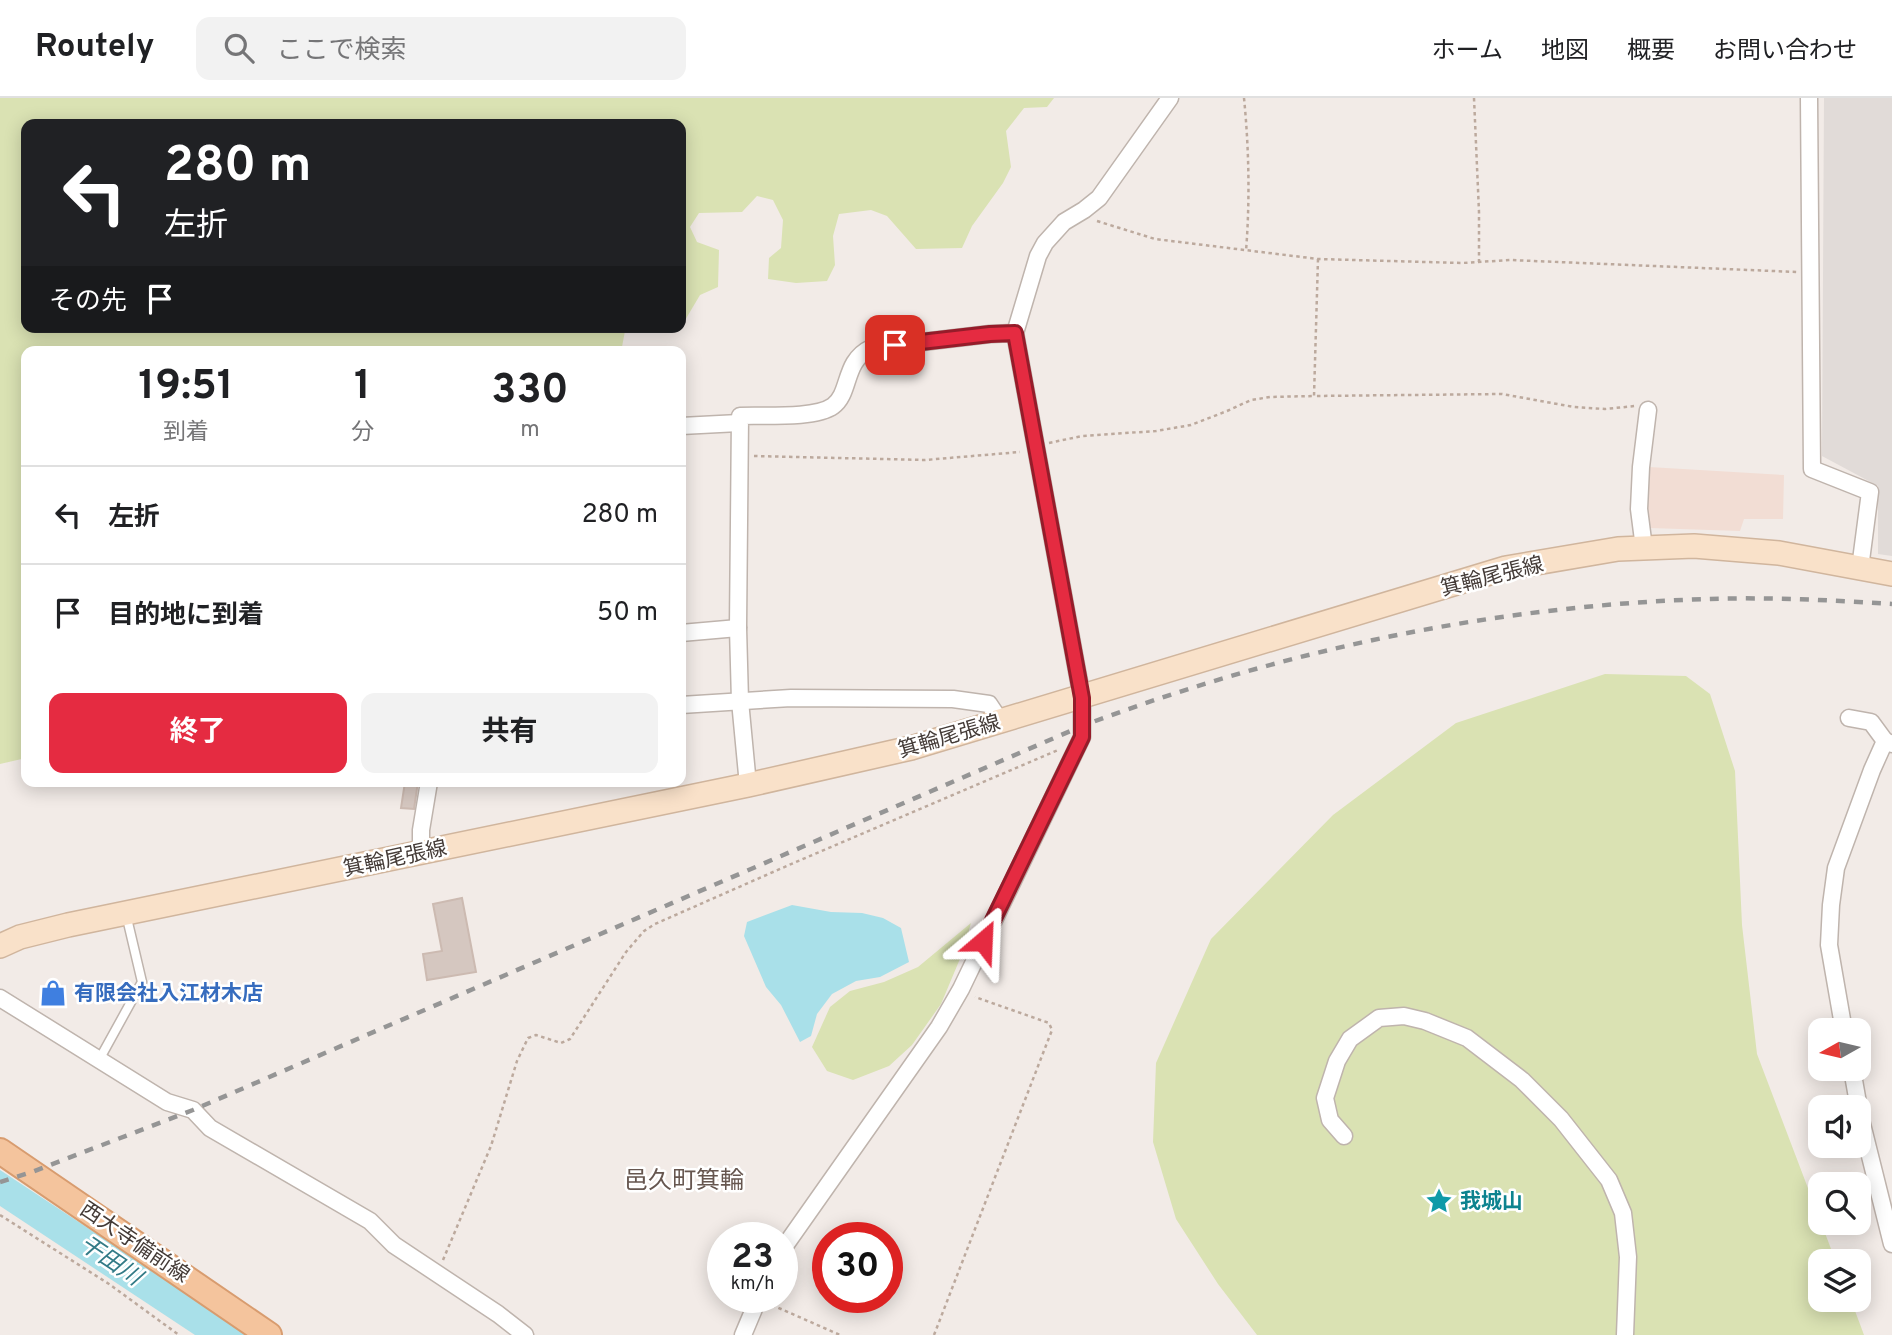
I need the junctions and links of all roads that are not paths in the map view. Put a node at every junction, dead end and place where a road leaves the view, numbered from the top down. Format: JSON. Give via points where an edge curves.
{"nodes":[{"id":1,"x":1170,"y":98,"type":"edge"},
{"id":2,"x":1809,"y":98,"type":"edge"},
{"id":3,"x":1015,"y":333,"type":"junction"},
{"id":4,"x":1648,"y":410,"type":"road end"},
{"id":5,"x":739,"y":423,"type":"junction"},
{"id":6,"x":686,"y":426,"type":"edge"},
{"id":7,"x":1644,"y":548,"type":"junction"},
{"id":8,"x":1860,"y":568,"type":"junction"},
{"id":9,"x":1892,"y":574,"type":"edge"},
{"id":10,"x":738,"y":628,"type":"junction"},
{"id":11,"x":686,"y":633,"type":"edge"},
{"id":12,"x":1082,"y":698,"type":"junction"},
{"id":13,"x":740,"y":701,"type":"junction"},
{"id":14,"x":686,"y":705,"type":"edge"},
{"id":15,"x":1849,"y":718,"type":"dead end"},
{"id":16,"x":997,"y":722,"type":"junction"},
{"id":17,"x":1889,"y":743,"type":"edge"},
{"id":18,"x":748,"y":785,"type":"junction"},
{"id":19,"x":428,"y":787,"type":"edge"},
{"id":20,"x":421,"y":853,"type":"junction"},
{"id":21,"x":126,"y":913,"type":"junction"},
{"id":22,"x":0,"y":946,"type":"edge"},
{"id":23,"x":0,"y":998,"type":"edge"},
{"id":24,"x":1842,"y":1018,"type":"edge"},
{"id":25,"x":99,"y":1060,"type":"junction"},
{"id":26,"x":1854,"y":1082,"type":"edge"},
{"id":27,"x":1344,"y":1136,"type":"dead end"},
{"id":28,"x":0,"y":1151,"type":"edge"},
{"id":29,"x":798,"y":1228,"type":"edge"},
{"id":30,"x":1892,"y":1244,"type":"edge"},
{"id":31,"x":752,"y":1313,"type":"edge"},
{"id":32,"x":269,"y":1335,"type":"edge"},
{"id":33,"x":525,"y":1335,"type":"edge"},
{"id":34,"x":743,"y":1335,"type":"edge"},
{"id":35,"x":1625,"y":1335,"type":"edge"}],
"edges":[{"from":1,"to":3,"type":"street","via":[[1099,198],[1064,222],[1045,243]]},
{"from":2,"to":8,"type":"street","via":[[1812,469],[1870,492]]},
{"from":3,"to":5,"type":"street","via":[[871,348],[854,362],[835,405],[795,415],[740,416]]},
{"from":3,"to":12,"type":"street"},
{"from":4,"to":7,"type":"street","via":[[1639,509]]},
{"from":5,"to":6,"type":"street"},
{"from":5,"to":10,"type":"street"},
{"from":7,"to":8,"type":"main road","name":"箕輪尾張線","via":[[1695,546],[1779,553]]},
{"from":7,"to":12,"type":"main road","name":"箕輪尾張線","via":[[1506,568]]},
{"from":8,"to":9,"type":"main road","name":"箕輪尾張線"},
{"from":10,"to":11,"type":"street"},
{"from":10,"to":13,"type":"street"},
{"from":12,"to":16,"type":"main road","name":"箕輪尾張線"},
{"from":12,"to":29,"type":"street","via":[[1082,737],[961,989],[905,1078]]},
{"from":13,"to":14,"type":"street"},
{"from":13,"to":16,"type":"street","via":[[953,699],[989,704]]},
{"from":13,"to":18,"type":"street"},
{"from":15,"to":17,"type":"street","via":[[1871,722]]},
{"from":16,"to":18,"type":"main road","name":"箕輪尾張線","via":[[911,748]]},
{"from":17,"to":24,"type":"street","via":[[1872,770],[1836,868],[1829,945]]},
{"from":18,"to":20,"type":"main road","name":"箕輪尾張線"},
{"from":19,"to":20,"type":"street"},
{"from":20,"to":21,"type":"main road","name":"箕輪尾張線"},
{"from":21,"to":22,"type":"main road","name":"箕輪尾張線","via":[[20,937]]},
{"from":21,"to":25,"type":"lane","via":[[142,982]]},
{"from":23,"to":25,"type":"street"},
{"from":25,"to":33,"type":"street","via":[[167,1102],[193,1110],[210,1128],[370,1221],[394,1245]]},
{"from":26,"to":30,"type":"street"},
{"from":27,"to":35,"type":"street","via":[[1330,1120],[1325,1098],[1350,1038],[1379,1018],[1404,1016],[1467,1038],[1522,1080],[1561,1119],[1609,1180],[1623,1213],[1628,1257]]},
{"from":28,"to":32,"type":"main road","name":"西大寺備前線"},
{"from":31,"to":34,"type":"street"}]}
